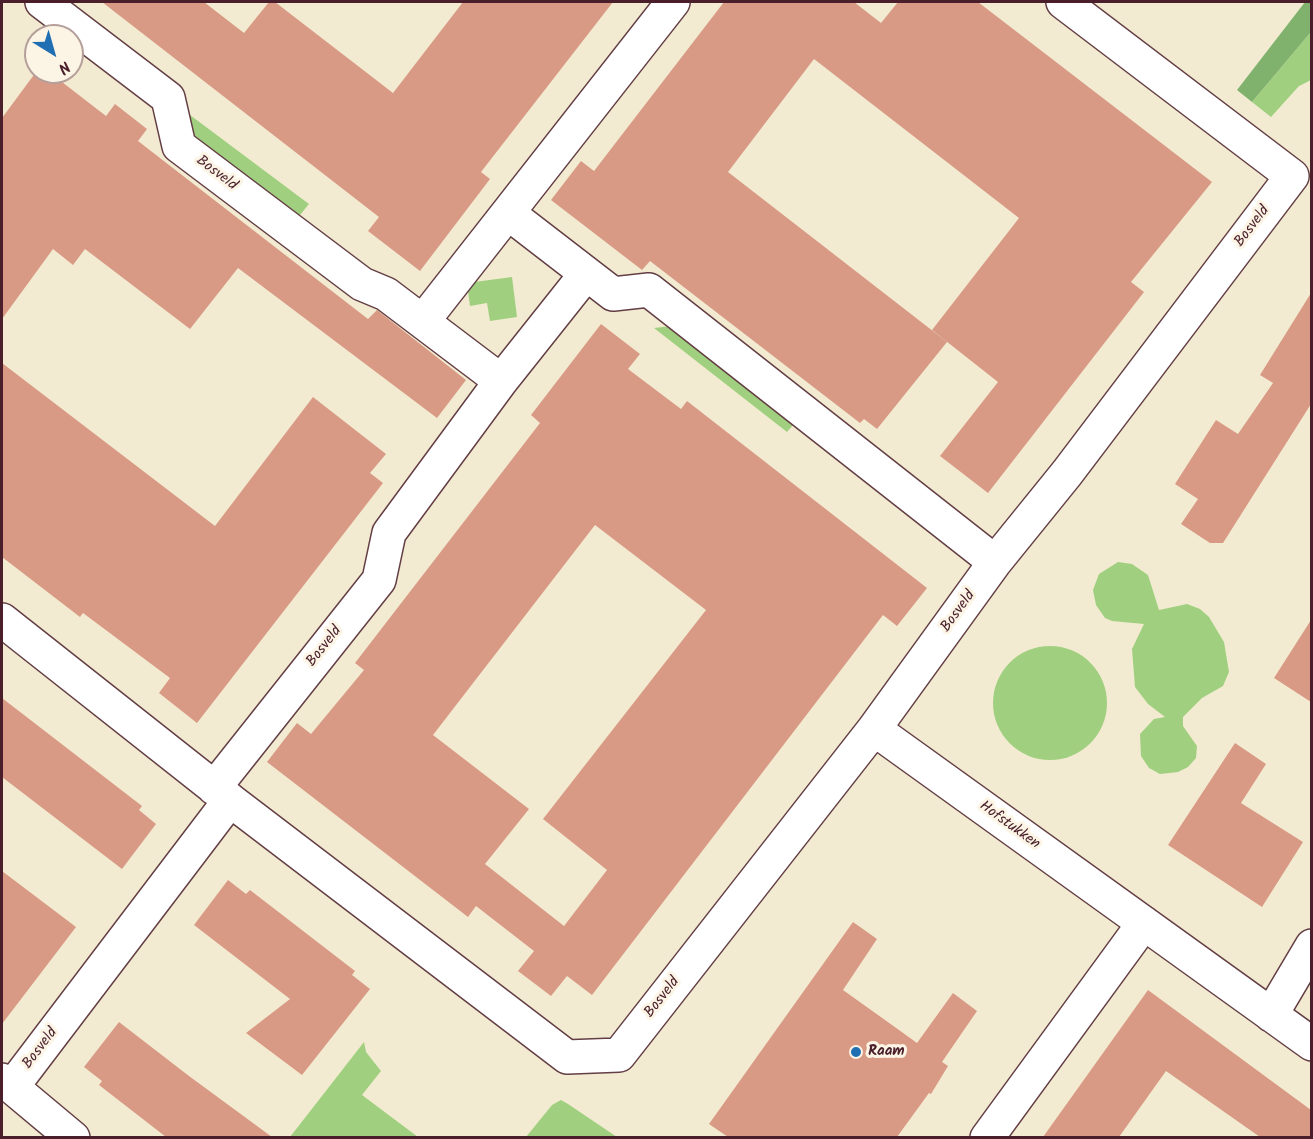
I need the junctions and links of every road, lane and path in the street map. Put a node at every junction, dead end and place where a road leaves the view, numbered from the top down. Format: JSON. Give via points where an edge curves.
{"nodes":[{"id":1,"x":42,"y":2,"type":"edge"},
{"id":2,"x":673,"y":2,"type":"edge"},
{"id":3,"x":1063,"y":2,"type":"edge"},
{"id":4,"x":508,"y":213,"type":"junction"},
{"id":5,"x":586,"y":274,"type":"junction"},
{"id":6,"x":423,"y":321,"type":"junction"},
{"id":7,"x":501,"y":381,"type":"junction"},
{"id":8,"x":995,"y":562,"type":"junction"},
{"id":9,"x":2,"y":620,"type":"edge"},
{"id":10,"x":874,"y":729,"type":"junction"},
{"id":11,"x":222,"y":794,"type":"junction"},
{"id":12,"x":1144,"y":923,"type":"junction"},
{"id":13,"x":1311,"y":946,"type":"edge"},
{"id":14,"x":1271,"y":1015,"type":"junction"},
{"id":15,"x":1311,"y":1044,"type":"edge"},
{"id":16,"x":7,"y":1084,"type":"edge"},
{"id":17,"x":73,"y":1137,"type":"edge"},
{"id":18,"x":987,"y":1137,"type":"edge"}],
"edges":[{"from":1,"to":6,"type":"street","name":"Bosveld","via":[[168,98],[179,146],[362,284],[386,294]]},
{"from":2,"to":4,"type":"street"},
{"from":3,"to":8,"type":"street","name":"Bosveld","via":[[1292,176]]},
{"from":4,"to":5,"type":"street"},
{"from":4,"to":6,"type":"street"},
{"from":5,"to":7,"type":"street","name":"Bosveld"},
{"from":5,"to":8,"type":"street","via":[[613,294],[649,290]]},
{"from":6,"to":7,"type":"street","name":"Bosveld"},
{"from":7,"to":11,"type":"street","name":"Bosveld","via":[[389,534],[379,580]]},
{"from":8,"to":10,"type":"street","name":"Bosveld"},
{"from":9,"to":11,"type":"street","name":"Bosveld"},
{"from":10,"to":11,"type":"street","name":"Bosveld","via":[[618,1055],[567,1057]]},
{"from":10,"to":12,"type":"street","name":"Hofstukken"},
{"from":11,"to":16,"type":"street","name":"Bosveld"},
{"from":12,"to":14,"type":"street","name":"Hofstukken"},
{"from":12,"to":18,"type":"street"},
{"from":13,"to":14,"type":"street"},
{"from":14,"to":15,"type":"street","name":"Hofstukken"},
{"from":16,"to":17,"type":"street"}]}
